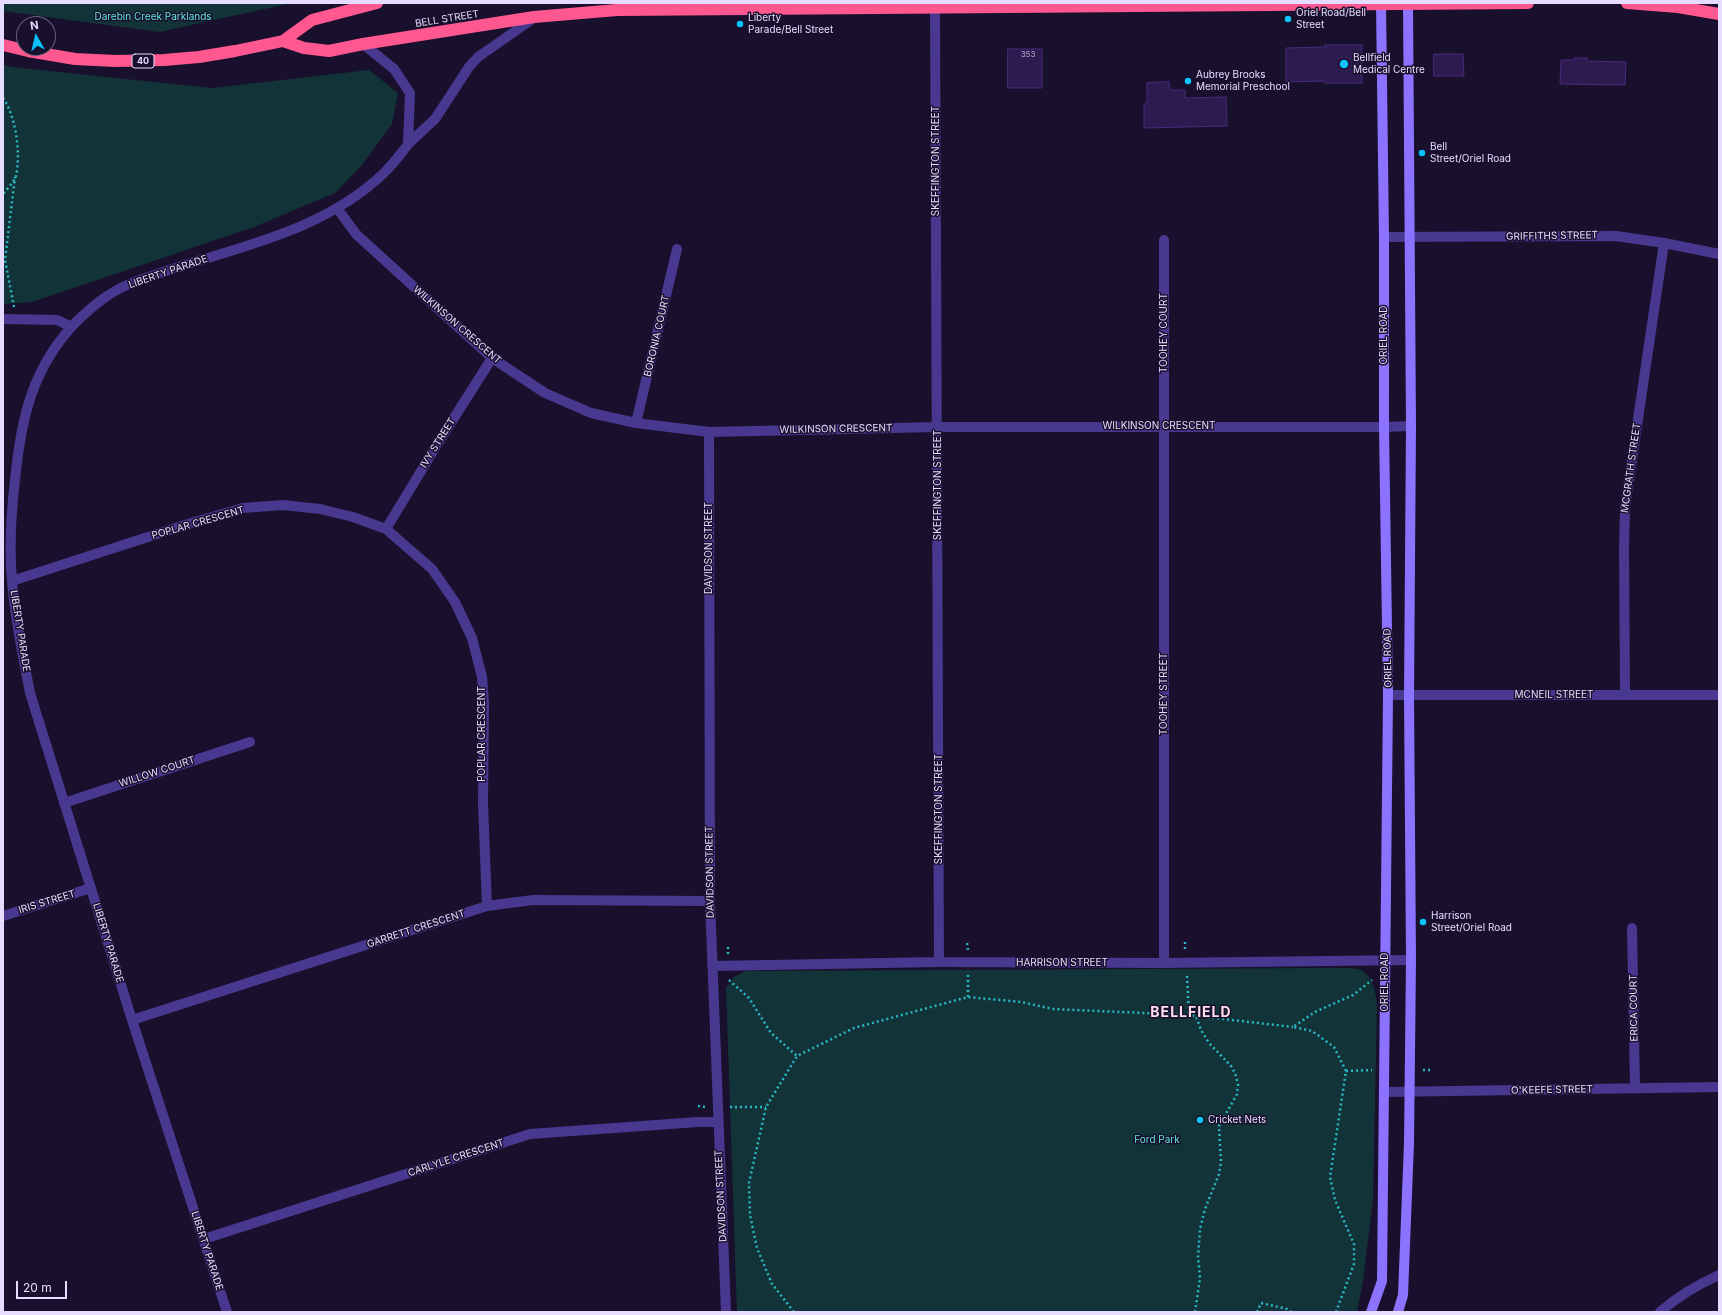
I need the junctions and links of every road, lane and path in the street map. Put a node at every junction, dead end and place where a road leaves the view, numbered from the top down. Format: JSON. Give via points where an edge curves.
{"nodes":[{"id":1,"x":377,"y":3,"type":"edge"},
{"id":2,"x":1528,"y":3,"type":"edge"},
{"id":3,"x":1627,"y":3,"type":"edge"},
{"id":4,"x":1381,"y":4,"type":"edge"},
{"id":5,"x":1408,"y":4,"type":"edge"},
{"id":6,"x":1678,"y":5,"type":"edge"},
{"id":7,"x":723,"y":6,"type":"edge"},
{"id":8,"x":1695,"y":6,"type":"edge"},
{"id":9,"x":935,"y":8,"type":"junction"},
{"id":10,"x":1719,"y":14,"type":"edge"},
{"id":11,"x":534,"y":17,"type":"junction"},
{"id":12,"x":283,"y":41,"type":"junction"},
{"id":13,"x":363,"y":44,"type":"junction"},
{"id":14,"x":3,"y":45,"type":"edge"},
{"id":15,"x":3,"y":98,"type":"edge"},
{"id":16,"x":410,"y":142,"type":"junction"},
{"id":17,"x":15,"y":178,"type":"junction"},
{"id":18,"x":3,"y":194,"type":"edge"},
{"id":19,"x":337,"y":208,"type":"junction"},
{"id":20,"x":1384,"y":238,"type":"junction"},
{"id":21,"x":1410,"y":238,"type":"junction"},
{"id":22,"x":1164,"y":240,"type":"dead end"},
{"id":23,"x":1664,"y":243,"type":"junction"},
{"id":24,"x":677,"y":249,"type":"dead end"},
{"id":25,"x":1719,"y":254,"type":"edge"},
{"id":26,"x":4,"y":260,"type":"edge"},
{"id":27,"x":3,"y":319,"type":"edge"},
{"id":28,"x":16,"y":319,"type":"junction"},
{"id":29,"x":72,"y":327,"type":"junction"},
{"id":30,"x":492,"y":358,"type":"junction"},
{"id":31,"x":636,"y":423,"type":"junction"},
{"id":32,"x":1164,"y":426,"type":"junction"},
{"id":33,"x":1411,"y":426,"type":"junction"},
{"id":34,"x":938,"y":427,"type":"junction"},
{"id":35,"x":1384,"y":427,"type":"junction"},
{"id":36,"x":709,"y":432,"type":"junction"},
{"id":37,"x":386,"y":530,"type":"junction"},
{"id":38,"x":12,"y":581,"type":"junction"},
{"id":39,"x":1388,"y":695,"type":"junction"},
{"id":40,"x":1625,"y":695,"type":"junction"},
{"id":41,"x":1719,"y":695,"type":"edge"},
{"id":42,"x":1409,"y":696,"type":"junction"},
{"id":43,"x":250,"y":742,"type":"dead end"},
{"id":44,"x":64,"y":803,"type":"junction"},
{"id":45,"x":91,"y":888,"type":"junction"},
{"id":46,"x":710,"y":901,"type":"junction"},
{"id":47,"x":487,"y":906,"type":"junction"},
{"id":48,"x":3,"y":916,"type":"edge"},
{"id":49,"x":1632,"y":928,"type":"dead end"},
{"id":50,"x":1185,"y":942,"type":"dead end"},
{"id":51,"x":728,"y":944,"type":"dead end"},
{"id":52,"x":1386,"y":960,"type":"junction"},
{"id":53,"x":1411,"y":960,"type":"junction"},
{"id":54,"x":939,"y":962,"type":"junction"},
{"id":55,"x":1164,"y":963,"type":"junction"},
{"id":56,"x":1186,"y":963,"type":"junction"},
{"id":57,"x":728,"y":965,"type":"junction"},
{"id":58,"x":712,"y":966,"type":"junction"},
{"id":59,"x":1372,"y":980,"type":"dead end"},
{"id":60,"x":1189,"y":1016,"type":"junction"},
{"id":61,"x":1196,"y":1016,"type":"junction"},
{"id":62,"x":132,"y":1020,"type":"junction"},
{"id":63,"x":1293,"y":1027,"type":"junction"},
{"id":64,"x":797,"y":1056,"type":"junction"},
{"id":65,"x":1719,"y":1087,"type":"edge"},
{"id":66,"x":1635,"y":1088,"type":"junction"},
{"id":67,"x":1385,"y":1092,"type":"junction"},
{"id":68,"x":1409,"y":1093,"type":"junction"},
{"id":69,"x":717,"y":1122,"type":"junction"},
{"id":70,"x":204,"y":1239,"type":"junction"},
{"id":71,"x":1719,"y":1275,"type":"edge"},
{"id":72,"x":227,"y":1312,"type":"edge"},
{"id":73,"x":726,"y":1312,"type":"edge"},
{"id":74,"x":794,"y":1312,"type":"edge"},
{"id":75,"x":1195,"y":1312,"type":"edge"},
{"id":76,"x":1257,"y":1312,"type":"edge"},
{"id":77,"x":1291,"y":1312,"type":"edge"},
{"id":78,"x":1336,"y":1312,"type":"edge"},
{"id":79,"x":1371,"y":1312,"type":"edge"},
{"id":80,"x":1398,"y":1312,"type":"edge"},
{"id":81,"x":1660,"y":1312,"type":"edge"}],
"edges":[{"from":1,"to":12,"type":"highway","number":"40","via":[[312,20]]},
{"from":2,"to":5,"type":"highway","name":"BELL STREET"},
{"from":3,"to":6,"type":"highway"},
{"from":4,"to":5,"type":"highway","name":"BELL STREET"},
{"from":4,"to":9,"type":"highway","name":"BELL STREET"},
{"from":4,"to":20,"type":"main road","name":"ORIEL ROAD"},
{"from":5,"to":21,"type":"main road","name":"ORIEL ROAD"},
{"from":6,"to":8,"type":"highway"},
{"from":7,"to":9,"type":"highway","name":"BELL STREET"},
{"from":7,"to":11,"type":"highway","name":"BELL STREET","via":[[617,10]]},
{"from":8,"to":10,"type":"highway"},
{"from":9,"to":34,"type":"street","name":"SKEFFINGTON STREET"},
{"from":11,"to":13,"type":"highway","name":"BELL STREET"},
{"from":11,"to":16,"type":"street","name":"LIBERTY PARADE","via":[[478,56],[434,119]]},
{"from":12,"to":13,"type":"highway","name":"BELL STREET","via":[[304,48],[329,51]]},
{"from":12,"to":14,"type":"highway","number":"40","via":[[200,57],[116,61],[75,59]]},
{"from":13,"to":16,"type":"street","via":[[394,69],[410,93],[408,144]]},
{"from":15,"to":17,"type":"path","via":[[17,132]]},
{"from":16,"to":19,"type":"street","name":"LIBERTY PARADE","via":[[386,172]]},
{"from":17,"to":18,"type":"path"},
{"from":17,"to":26,"type":"path"},
{"from":19,"to":29,"type":"street","name":"LIBERTY PARADE","via":[[303,225],[268,238],[125,286],[95,304]]},
{"from":19,"to":30,"type":"street","name":"WILKINSON CRESCENT","via":[[356,234]]},
{"from":20,"to":21,"type":"street","name":"GRIFFITHS STREET"},
{"from":20,"to":35,"type":"main road","name":"ORIEL ROAD"},
{"from":21,"to":23,"type":"street","name":"GRIFFITHS STREET","via":[[1616,236]]},
{"from":21,"to":33,"type":"main road","name":"ORIEL ROAD"},
{"from":22,"to":32,"type":"street","name":"TOOHEY COURT"},
{"from":23,"to":25,"type":"street","name":"GRIFFITHS STREET"},
{"from":23,"to":40,"type":"street","name":"MCGRATH STREET","via":[[1625,507]]},
{"from":24,"to":31,"type":"street","name":"BORONIA COURT"},
{"from":26,"to":28,"type":"path"},
{"from":27,"to":28,"type":"street"},
{"from":28,"to":29,"type":"street","via":[[57,320]]},
{"from":29,"to":38,"type":"street","name":"LIBERTY PARADE","via":[[54,348],[41,372],[30,396],[22,426],[11,516]]},
{"from":30,"to":31,"type":"street","name":"WILKINSON CRESCENT","via":[[545,393],[591,413]]},
{"from":30,"to":37,"type":"street","name":"IVY STREET"},
{"from":31,"to":36,"type":"street","name":"WILKINSON CRESCENT"},
{"from":32,"to":34,"type":"street","name":"WILKINSON CRESCENT"},
{"from":32,"to":35,"type":"street","name":"WILKINSON CRESCENT"},
{"from":32,"to":55,"type":"street","name":"TOOHEY STREET"},
{"from":33,"to":35,"type":"street","name":"WILKINSON CRESCENT"},
{"from":33,"to":42,"type":"main road","name":"ORIEL ROAD"},
{"from":34,"to":36,"type":"street","name":"WILKINSON CRESCENT"},
{"from":34,"to":54,"type":"street","name":"SKEFFINGTON STREET"},
{"from":35,"to":39,"type":"main road","name":"ORIEL ROAD"},
{"from":36,"to":46,"type":"street","name":"DAVIDSON STREET"},
{"from":37,"to":38,"type":"street","name":"POPLAR CRESCENT","via":[[338,513],[302,506],[243,508]]},
{"from":37,"to":47,"type":"street","name":"POPLAR CRESCENT","via":[[432,569],[456,602],[472,638],[482,677],[484,702],[483,804]]},
{"from":38,"to":44,"type":"street","name":"LIBERTY PARADE","via":[[20,646],[30,693]]},
{"from":39,"to":42,"type":"street","name":"MCNEIL STREET"},
{"from":39,"to":52,"type":"main road","name":"ORIEL ROAD"},
{"from":40,"to":41,"type":"street","name":"MCNEIL STREET"},
{"from":40,"to":42,"type":"street","name":"MCNEIL STREET"},
{"from":42,"to":53,"type":"main road","name":"ORIEL ROAD"},
{"from":43,"to":44,"type":"street","name":"WILLOW COURT"},
{"from":44,"to":45,"type":"street","name":"LIBERTY PARADE"},
{"from":45,"to":48,"type":"street","name":"IRIS STREET"},
{"from":45,"to":62,"type":"street","name":"LIBERTY PARADE"},
{"from":46,"to":47,"type":"street","name":"GARRETT CRESCENT","via":[[533,900]]},
{"from":46,"to":58,"type":"street","name":"DAVIDSON STREET"},
{"from":47,"to":62,"type":"street","name":"GARRETT CRESCENT"},
{"from":49,"to":66,"type":"street","name":"ERICA COURT"},
{"from":50,"to":56,"type":"path"},
{"from":51,"to":57,"type":"path"},
{"from":52,"to":53,"type":"street","name":"HARRISON STREET"},
{"from":52,"to":56,"type":"street","name":"HARRISON STREET"},
{"from":52,"to":67,"type":"main road","name":"ORIEL ROAD"},
{"from":53,"to":68,"type":"main road","name":"ORIEL ROAD"},
{"from":54,"to":55,"type":"street","name":"HARRISON STREET"},
{"from":54,"to":57,"type":"street","name":"HARRISON STREET"},
{"from":55,"to":56,"type":"street","name":"HARRISON STREET"},
{"from":56,"to":60,"type":"path"},
{"from":57,"to":58,"type":"street","name":"HARRISON STREET"},
{"from":57,"to":64,"type":"path","via":[[727,978],[749,998],[771,1033]]},
{"from":58,"to":69,"type":"street","name":"DAVIDSON STREET"},
{"from":59,"to":63,"type":"path","via":[[1353,995],[1315,1012]]},
{"from":60,"to":61,"type":"path"},
{"from":60,"to":64,"type":"path","via":[[1053,1009],[1021,1002],[968,997],[854,1028]]},
{"from":61,"to":63,"type":"path"},
{"from":61,"to":75,"type":"path","via":[[1209,1043],[1232,1067],[1238,1085],[1237,1094],[1219,1126],[1221,1162],[1200,1229],[1200,1278]]},
{"from":62,"to":70,"type":"street","name":"LIBERTY PARADE"},
{"from":63,"to":78,"type":"path","via":[[1312,1031],[1334,1047],[1346,1071],[1330,1176],[1335,1200],[1354,1244],[1354,1264]]},
{"from":64,"to":74,"type":"path","via":[[766,1107],[749,1183],[750,1215],[757,1248],[772,1284]]},
{"from":65,"to":66,"type":"street","name":"O'KEEFE STREET"},
{"from":66,"to":68,"type":"street","name":"O'KEEFE STREET"},
{"from":67,"to":68,"type":"street","name":"O'KEEFE STREET"},
{"from":67,"to":79,"type":"main road","name":"ORIEL ROAD","via":[[1382,1280]]},
{"from":68,"to":80,"type":"main road","name":"ORIEL ROAD","via":[[1403,1295]]},
{"from":69,"to":70,"type":"street","name":"CARLYLE CRESCENT","via":[[530,1134]]},
{"from":69,"to":73,"type":"street","name":"DAVIDSON STREET"},
{"from":70,"to":72,"type":"street","name":"LIBERTY PARADE"},
{"from":71,"to":81,"type":"street","via":[[1697,1285]]},
{"from":76,"to":77,"type":"path","via":[[1261,1303]]}]}
